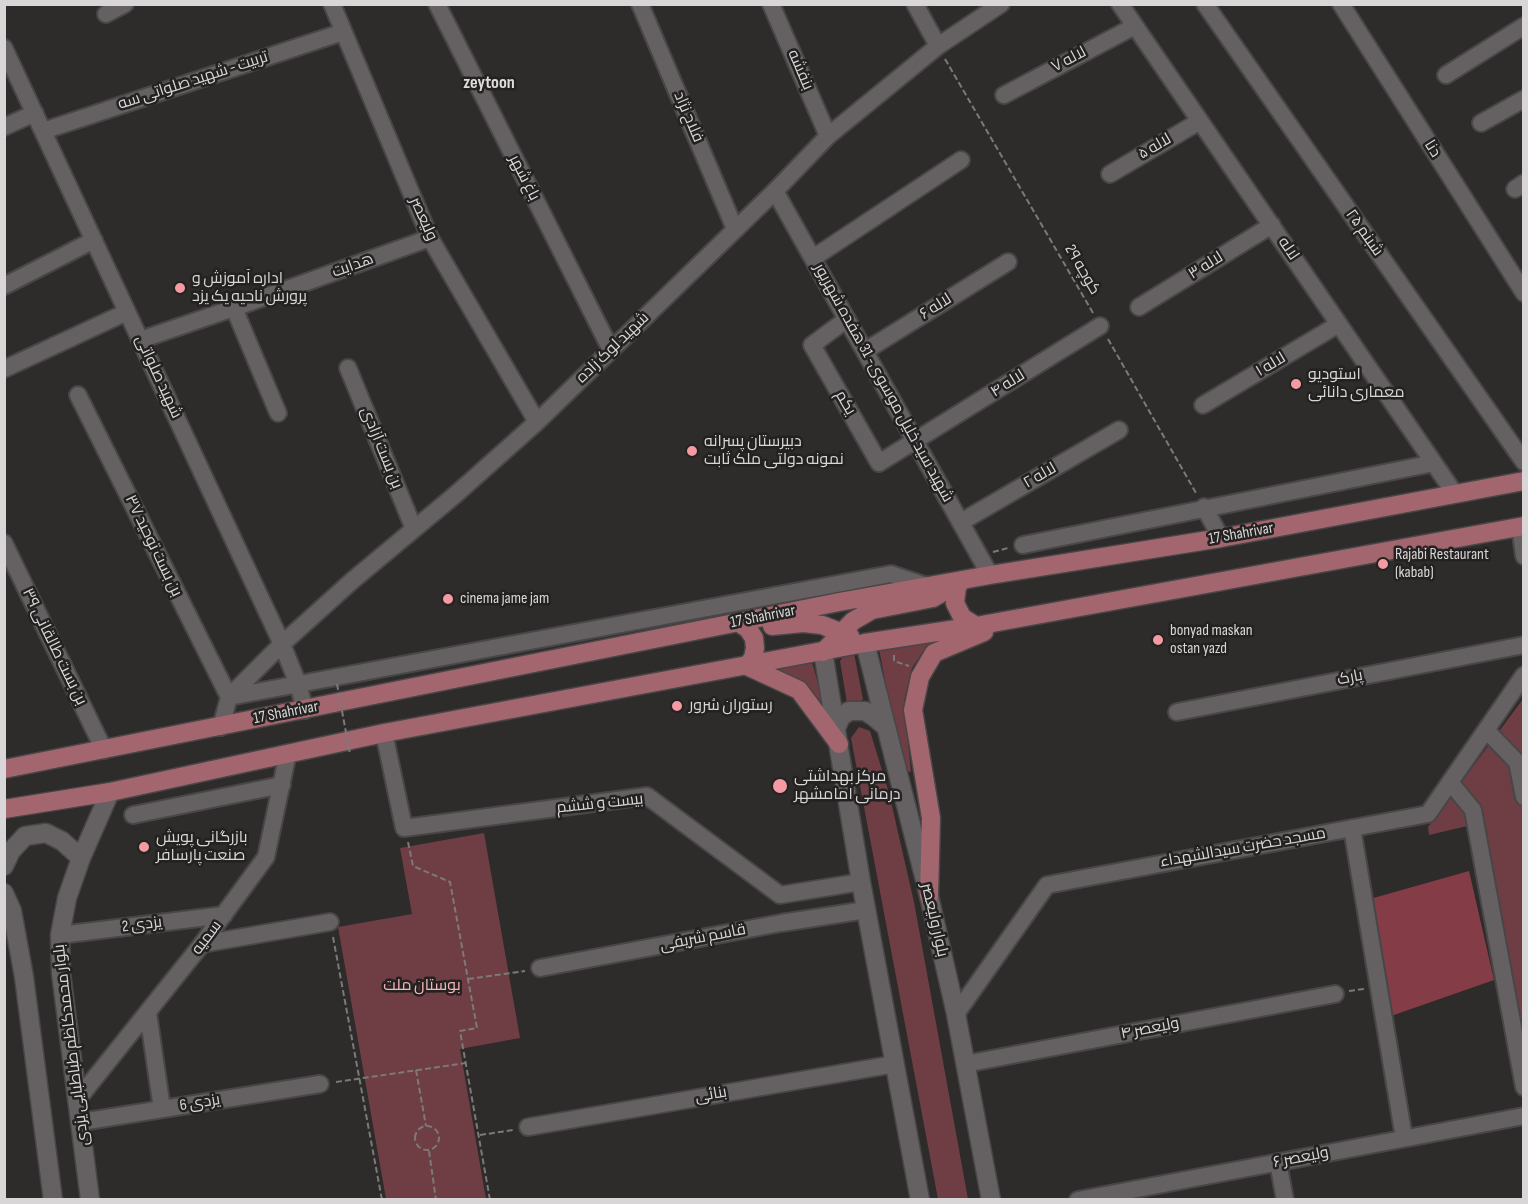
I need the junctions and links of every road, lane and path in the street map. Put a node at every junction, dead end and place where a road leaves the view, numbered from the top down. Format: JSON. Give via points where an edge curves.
{"nodes":[{"id":1,"x":125,"y":4,"type":"edge"},
{"id":2,"x":332,"y":4,"type":"edge"},
{"id":3,"x":437,"y":4,"type":"edge"},
{"id":4,"x":640,"y":4,"type":"edge"},
{"id":5,"x":771,"y":4,"type":"edge"},
{"id":6,"x":915,"y":4,"type":"edge"},
{"id":7,"x":1001,"y":4,"type":"edge"},
{"id":8,"x":1120,"y":4,"type":"edge"},
{"id":9,"x":1204,"y":4,"type":"edge"},
{"id":10,"x":1341,"y":4,"type":"edge"},
{"id":11,"x":106,"y":14,"type":"dead end"},
{"id":12,"x":1135,"y":26,"type":"junction"},
{"id":13,"x":1524,"y":26,"type":"edge"},
{"id":14,"x":343,"y":32,"type":"junction"},
{"id":15,"x":938,"y":46,"type":"junction"},
{"id":16,"x":4,"y":48,"type":"edge"},
{"id":17,"x":1446,"y":75,"type":"dead end"},
{"id":18,"x":1004,"y":95,"type":"dead end"},
{"id":19,"x":1524,"y":99,"type":"edge"},
{"id":20,"x":35,"y":113,"type":"junction"},
{"id":21,"x":1200,"y":121,"type":"junction"},
{"id":22,"x":1481,"y":123,"type":"dead end"},
{"id":23,"x":4,"y":126,"type":"edge"},
{"id":24,"x":43,"y":131,"type":"junction"},
{"id":25,"x":828,"y":136,"type":"junction"},
{"id":26,"x":961,"y":160,"type":"dead end"},
{"id":27,"x":1110,"y":174,"type":"dead end"},
{"id":28,"x":775,"y":191,"type":"junction"},
{"id":29,"x":1272,"y":225,"type":"junction"},
{"id":30,"x":735,"y":229,"type":"junction"},
{"id":31,"x":430,"y":238,"type":"junction"},
{"id":32,"x":94,"y":240,"type":"junction"},
{"id":33,"x":813,"y":258,"type":"junction"},
{"id":34,"x":1008,"y":262,"type":"dead end"},
{"id":35,"x":4,"y":286,"type":"edge"},
{"id":36,"x":1524,"y":293,"type":"edge"},
{"id":37,"x":1139,"y":307,"type":"dead end"},
{"id":38,"x":234,"y":308,"type":"junction"},
{"id":39,"x":127,"y":312,"type":"junction"},
{"id":40,"x":846,"y":319,"type":"junction"},
{"id":41,"x":1339,"y":324,"type":"junction"},
{"id":42,"x":1101,"y":326,"type":"junction"},
{"id":43,"x":140,"y":340,"type":"junction"},
{"id":44,"x":611,"y":350,"type":"junction"},
{"id":45,"x":865,"y":351,"type":"junction"},
{"id":46,"x":348,"y":368,"type":"dead end"},
{"id":47,"x":4,"y":369,"type":"edge"},
{"id":48,"x":78,"y":395,"type":"dead end"},
{"id":49,"x":1203,"y":405,"type":"dead end"},
{"id":50,"x":278,"y":413,"type":"dead end"},
{"id":51,"x":537,"y":422,"type":"junction"},
{"id":52,"x":1119,"y":430,"type":"dead end"},
{"id":53,"x":915,"y":441,"type":"junction"},
{"id":54,"x":1524,"y":462,"type":"edge"},
{"id":55,"x":1434,"y":463,"type":"junction"},
{"id":56,"x":1524,"y":481,"type":"edge"},
{"id":57,"x":1455,"y":494,"type":"junction"},
{"id":58,"x":1204,"y":507,"type":"junction"},
{"id":59,"x":961,"y":522,"type":"junction"},
{"id":60,"x":1522,"y":527,"type":"edge"},
{"id":61,"x":414,"y":529,"type":"junction"},
{"id":62,"x":1221,"y":538,"type":"junction"},
{"id":63,"x":4,"y":543,"type":"edge"},
{"id":64,"x":1023,"y":545,"type":"joint"},
{"id":65,"x":979,"y":555,"type":"junction"},
{"id":66,"x":1524,"y":556,"type":"edge"},
{"id":67,"x":990,"y":575,"type":"junction"},
{"id":68,"x":962,"y":580,"type":"junction"},
{"id":69,"x":927,"y":586,"type":"junction"},
{"id":70,"x":684,"y":612,"type":"junction"},
{"id":71,"x":1017,"y":617,"type":"junction"},
{"id":72,"x":738,"y":622,"type":"junction"},
{"id":73,"x":976,"y":626,"type":"junction"},
{"id":74,"x":689,"y":632,"type":"junction"},
{"id":75,"x":842,"y":632,"type":"junction"},
{"id":76,"x":865,"y":643,"type":"junction"},
{"id":77,"x":282,"y":644,"type":"junction"},
{"id":78,"x":1524,"y":645,"type":"edge"},
{"id":79,"x":823,"y":652,"type":"junction"},
{"id":80,"x":747,"y":666,"type":"junction"},
{"id":81,"x":1524,"y":675,"type":"edge"},
{"id":82,"x":298,"y":684,"type":"junction"},
{"id":83,"x":337,"y":684,"type":"dead end"},
{"id":84,"x":228,"y":697,"type":"junction"},
{"id":85,"x":305,"y":710,"type":"junction"},
{"id":86,"x":1177,"y":712,"type":"dead end"},
{"id":87,"x":221,"y":726,"type":"junction"},
{"id":88,"x":885,"y":726,"type":"junction"},
{"id":89,"x":1486,"y":730,"type":"junction"},
{"id":90,"x":384,"y":733,"type":"junction"},
{"id":91,"x":838,"y":736,"type":"junction"},
{"id":92,"x":104,"y":750,"type":"junction"},
{"id":93,"x":288,"y":753,"type":"junction"},
{"id":94,"x":350,"y":754,"type":"dead end"},
{"id":95,"x":5,"y":768,"type":"edge"},
{"id":96,"x":1450,"y":782,"type":"junction"},
{"id":97,"x":282,"y":785,"type":"junction"},
{"id":98,"x":110,"y":792,"type":"junction"},
{"id":99,"x":1524,"y":797,"type":"edge"},
{"id":100,"x":4,"y":809,"type":"edge"},
{"id":101,"x":132,"y":814,"type":"dead end"},
{"id":102,"x":404,"y":828,"type":"junction"},
{"id":103,"x":1352,"y":828,"type":"junction"},
{"id":104,"x":81,"y":858,"type":"junction"},
{"id":105,"x":4,"y":866,"type":"edge"},
{"id":106,"x":861,"y":882,"type":"junction"},
{"id":107,"x":4,"y":893,"type":"edge"},
{"id":108,"x":780,"y":895,"type":"junction"},
{"id":109,"x":929,"y":896,"type":"junction"},
{"id":110,"x":866,"y":910,"type":"junction"},
{"id":111,"x":8,"y":915,"type":"edge"},
{"id":112,"x":224,"y":915,"type":"junction"},
{"id":113,"x":330,"y":922,"type":"joint"},
{"id":114,"x":781,"y":923,"type":"junction"},
{"id":115,"x":60,"y":935,"type":"junction"},
{"id":116,"x":202,"y":944,"type":"junction"},
{"id":117,"x":540,"y":968,"type":"joint"},
{"id":118,"x":468,"y":979,"type":"junction"},
{"id":119,"x":1379,"y":987,"type":"junction"},
{"id":120,"x":1335,"y":994,"type":"joint"},
{"id":121,"x":148,"y":1013,"type":"junction"},
{"id":122,"x":956,"y":1014,"type":"junction"},
{"id":123,"x":466,"y":1063,"type":"junction"},
{"id":124,"x":895,"y":1064,"type":"junction"},
{"id":125,"x":965,"y":1064,"type":"junction"},
{"id":126,"x":416,"y":1070,"type":"junction"},
{"id":127,"x":359,"y":1078,"type":"junction"},
{"id":128,"x":320,"y":1084,"type":"joint"},
{"id":129,"x":1524,"y":1087,"type":"edge"},
{"id":130,"x":78,"y":1099,"type":"junction"},
{"id":131,"x":162,"y":1109,"type":"junction"},
{"id":132,"x":1524,"y":1116,"type":"edge"},
{"id":133,"x":81,"y":1122,"type":"junction"},
{"id":134,"x":426,"y":1126,"type":"junction"},
{"id":135,"x":528,"y":1127,"type":"joint"},
{"id":136,"x":480,"y":1135,"type":"junction"},
{"id":137,"x":1404,"y":1138,"type":"junction"},
{"id":138,"x":429,"y":1151,"type":"junction"},
{"id":139,"x":1278,"y":1162,"type":"junction"},
{"id":140,"x":53,"y":1200,"type":"edge"},
{"id":141,"x":90,"y":1200,"type":"edge"},
{"id":142,"x":382,"y":1200,"type":"edge"},
{"id":143,"x":436,"y":1200,"type":"edge"},
{"id":144,"x":490,"y":1200,"type":"edge"},
{"id":145,"x":920,"y":1200,"type":"edge"},
{"id":146,"x":991,"y":1200,"type":"edge"},
{"id":147,"x":1078,"y":1200,"type":"edge"},
{"id":148,"x":1285,"y":1200,"type":"edge"}],
"edges":[{"from":1,"to":11,"type":"street"},
{"from":2,"to":14,"type":"street","name":"ولیعصر"},
{"from":3,"to":44,"type":"street","name":"باغ شهر"},
{"from":4,"to":30,"type":"street","name":"فلاح نژاد"},
{"from":5,"to":25,"type":"street","name":"بنفشه"},
{"from":6,"to":15,"type":"street"},
{"from":7,"to":15,"type":"street","name":"شهید لوک زاده"},
{"from":8,"to":12,"type":"street","name":"لاله"},
{"from":9,"to":54,"type":"street","name":"شبنم ۲۵"},
{"from":10,"to":36,"type":"street","name":"دنا"},
{"from":12,"to":18,"type":"street","name":"لاله ۷"},
{"from":12,"to":21,"type":"street","name":"لاله"},
{"from":13,"to":17,"type":"street"},
{"from":14,"to":24,"type":"street","name":"تربیت - شهید صلواتی سه"},
{"from":14,"to":31,"type":"street","name":"ولیعصر"},
{"from":15,"to":25,"type":"street","name":"شهید لوک زاده"},
{"from":15,"to":42,"type":"path","name":"کوچه 2۹"},
{"from":16,"to":20,"type":"street","name":"شهید صلواتی"},
{"from":19,"to":22,"type":"street"},
{"from":20,"to":23,"type":"street"},
{"from":20,"to":24,"type":"street","name":"شهید صلواتی"},
{"from":21,"to":27,"type":"street","name":"لاله ۵"},
{"from":21,"to":29,"type":"street","name":"لاله"},
{"from":24,"to":32,"type":"street","name":"شهید صلواتی"},
{"from":25,"to":28,"type":"street","name":"شهید لوک زاده"},
{"from":26,"to":33,"type":"street"},
{"from":28,"to":30,"type":"street","name":"شهید لوک زاده"},
{"from":28,"to":33,"type":"street","name":"شهید سید خلیل موسوی- 31 هفده شهریور"},
{"from":29,"to":37,"type":"street","name":"لاله ۳"},
{"from":29,"to":41,"type":"street","name":"لاله"},
{"from":30,"to":44,"type":"street","name":"شهید لوک زاده"},
{"from":31,"to":38,"type":"street","name":"هدایت"},
{"from":31,"to":51,"type":"street","name":"ولیعصر"},
{"from":32,"to":35,"type":"street"},
{"from":32,"to":39,"type":"street","name":"شهید صلواتی"},
{"from":33,"to":40,"type":"street","name":"شهید سید خلیل موسوی- 31 هفده شهریور"},
{"from":34,"to":45,"type":"street","name":"لاله ۶"},
{"from":38,"to":43,"type":"street","name":"هدایت"},
{"from":38,"to":50,"type":"street"},
{"from":39,"to":43,"type":"street","name":"شهید صلواتی"},
{"from":39,"to":47,"type":"street"},
{"from":40,"to":45,"type":"street","name":"شهید سید خلیل موسوی- 31 هفده شهریور"},
{"from":40,"to":53,"type":"street","name":"یکم","via":[[812,345],[879,463]]},
{"from":41,"to":49,"type":"street","name":"لاله ۱"},
{"from":41,"to":55,"type":"street","name":"لاله"},
{"from":42,"to":53,"type":"street","name":"لاله ۴"},
{"from":42,"to":58,"type":"path","name":"کوچه 2۹"},
{"from":43,"to":77,"type":"street","name":"شهید صلواتی"},
{"from":44,"to":51,"type":"street","name":"شهید لوک زاده"},
{"from":45,"to":53,"type":"street","name":"شهید سید خلیل موسوی- 31 هفده شهریور"},
{"from":46,"to":61,"type":"street","name":"بن بست آزادی"},
{"from":48,"to":84,"type":"street","name":"بن بست توحید ۳۷"},
{"from":51,"to":61,"type":"street","name":"شهید لوک زاده"},
{"from":52,"to":59,"type":"street","name":"لاله ۲"},
{"from":53,"to":59,"type":"street","name":"شهید سید خلیل موسوی- 31 هفده شهریور"},
{"from":55,"to":57,"type":"street","name":"لاله"},
{"from":55,"to":58,"type":"street"},
{"from":56,"to":57,"type":"main road","name":"17 Shahrivar"},
{"from":57,"to":62,"type":"main road","name":"17 Shahrivar"},
{"from":58,"to":62,"type":"street"},
{"from":58,"to":64,"type":"street"},
{"from":59,"to":65,"type":"street","name":"شهید سید خلیل موسوی- 31 هفده شهریور"},
{"from":60,"to":66,"type":"street"},
{"from":60,"to":71,"type":"main road"},
{"from":61,"to":77,"type":"street","name":"شهید لوک زاده"},
{"from":62,"to":67,"type":"main road","name":"17 Shahrivar"},
{"from":63,"to":92,"type":"street","name":"بن‌ بست طالقانی ۳۹"},
{"from":64,"to":65,"type":"path"},
{"from":65,"to":67,"type":"street","name":"شهید سید خلیل موسوی- 31 هفده شهریور"},
{"from":67,"to":68,"type":"main road","name":"17 Shahrivar"},
{"from":68,"to":69,"type":"main road","name":"17 Shahrivar"},
{"from":68,"to":73,"type":"main road","via":[[955,603],[962,617]]},
{"from":68,"to":75,"type":"main road","via":[[933,598],[872,610]]},
{"from":69,"to":70,"type":"street","via":[[891,574]]},
{"from":69,"to":72,"type":"main road","name":"17 Shahrivar"},
{"from":70,"to":74,"type":"street"},
{"from":70,"to":82,"type":"street"},
{"from":71,"to":73,"type":"main road"},
{"from":71,"to":109,"type":"main road","via":[[934,653],[920,677],[913,710],[931,818]]},
{"from":72,"to":74,"type":"main road","name":"17 Shahrivar"},
{"from":72,"to":75,"type":"main road","via":[[764,627],[803,623]]},
{"from":72,"to":80,"type":"main road","via":[[754,638],[753,658]]},
{"from":73,"to":76,"type":"main road"},
{"from":74,"to":85,"type":"main road","name":"17 Shahrivar"},
{"from":75,"to":76,"type":"main road"},
{"from":75,"to":79,"type":"main road"},
{"from":76,"to":79,"type":"main road"},
{"from":76,"to":88,"type":"main road","name":"بلوار ولیعصر"},
{"from":77,"to":82,"type":"street","name":"شهید صلواتی"},
{"from":77,"to":84,"type":"street","name":"شهید لوک زاده"},
{"from":78,"to":86,"type":"street","name":"پارک"},
{"from":79,"to":80,"type":"main road"},
{"from":79,"to":91,"type":"main road"},
{"from":80,"to":90,"type":"main road"},
{"from":80,"to":91,"type":"main road","via":[[799,690]]},
{"from":81,"to":89,"type":"street","name":"مسجد حضرت سیدالشهداء"},
{"from":82,"to":84,"type":"street"},
{"from":82,"to":85,"type":"street","name":"شهید صلواتی"},
{"from":83,"to":94,"type":"path","bridge":true},
{"from":84,"to":87,"type":"street"},
{"from":85,"to":87,"type":"main road","name":"17 Shahrivar"},
{"from":87,"to":92,"type":"main road","name":"17 Shahrivar"},
{"from":88,"to":91,"type":"main road","via":[[865,711],[849,711],[841,717]]},
{"from":88,"to":109,"type":"main road","name":"بلوار ولیعصر"},
{"from":89,"to":96,"type":"street","name":"مسجد حضرت سیدالشهداء"},
{"from":89,"to":99,"type":"street","via":[[1517,762]]},
{"from":90,"to":93,"type":"main road"},
{"from":90,"to":102,"type":"street"},
{"from":91,"to":106,"type":"main road"},
{"from":92,"to":95,"type":"main road","name":"17 Shahrivar"},
{"from":93,"to":97,"type":"street","name":"سمیه"},
{"from":93,"to":98,"type":"main road"},
{"from":96,"to":103,"type":"street","name":"مسجد حضرت سیدالشهداء","via":[[1428,814]]},
{"from":96,"to":129,"type":"street","via":[[1473,810]]},
{"from":97,"to":101,"type":"street"},
{"from":97,"to":112,"type":"street","name":"سمیه","via":[[266,857]]},
{"from":98,"to":100,"type":"main road"},
{"from":98,"to":104,"type":"main road","name":"بلوار محمدکاظم طباطبایی یزدی"},
{"from":102,"to":108,"type":"street","name":"بیست و ششم","via":[[647,796]]},
{"from":102,"to":118,"type":"path","via":[[413,866],[450,882]]},
{"from":103,"to":119,"type":"street"},
{"from":103,"to":122,"type":"street","name":"مسجد حضرت سیدالشهداء","via":[[1047,885]]},
{"from":104,"to":105,"type":"main road","via":[[63,841],[46,833],[25,836]]},
{"from":104,"to":115,"type":"main road","name":"بلوار محمدکاظم طباطبایی یزدی"},
{"from":106,"to":108,"type":"street"},
{"from":106,"to":110,"type":"main road"},
{"from":107,"to":111,"type":"main road"},
{"from":108,"to":114,"type":"street"},
{"from":109,"to":122,"type":"main road","name":"بلوار ولیعصر"},
{"from":110,"to":114,"type":"street","name":"قاسم شریفی"},
{"from":110,"to":124,"type":"main road"},
{"from":111,"to":140,"type":"main road","via":[[24,977]]},
{"from":112,"to":115,"type":"street","name":"یزدی 2"},
{"from":112,"to":116,"type":"street","name":"سمیه"},
{"from":113,"to":116,"type":"street"},
{"from":113,"to":127,"type":"path"},
{"from":114,"to":117,"type":"street","name":"قاسم شریفی"},
{"from":115,"to":130,"type":"main road","name":"بلوار محمدکاظم طباطبایی یزدی","via":[[61,972]]},
{"from":116,"to":121,"type":"street","name":"سمیه"},
{"from":117,"to":118,"type":"path"},
{"from":118,"to":123,"type":"path","via":[[477,1028],[460,1031]]},
{"from":119,"to":120,"type":"path"},
{"from":119,"to":137,"type":"street"},
{"from":120,"to":125,"type":"street","name":"ولیعصر ۴"},
{"from":121,"to":130,"type":"street","name":"سمیه"},
{"from":121,"to":131,"type":"street"},
{"from":122,"to":125,"type":"main road","name":"بلوار ولیعصر"},
{"from":123,"to":126,"type":"path"},
{"from":123,"to":136,"type":"path"},
{"from":124,"to":135,"type":"street","name":"بنائی"},
{"from":124,"to":145,"type":"main road"},
{"from":125,"to":146,"type":"main road","name":"بلوار ولیعصر"},
{"from":126,"to":127,"type":"path"},
{"from":126,"to":134,"type":"path"},
{"from":127,"to":128,"type":"path"},
{"from":127,"to":142,"type":"path"},
{"from":128,"to":131,"type":"street","name":"یزدی 6"},
{"from":130,"to":133,"type":"main road","name":"بلوار محمدکاظم طباطبایی یزدی"},
{"from":131,"to":133,"type":"street","name":"یزدی 6"},
{"from":132,"to":137,"type":"street","name":"ولیعصر ۶"},
{"from":133,"to":141,"type":"main road","name":"بلوار محمدکاظم طباطبایی یزدی"},
{"from":134,"to":138,"type":"path","via":[[415,1136],[416,1144]]},
{"from":134,"to":138,"type":"path","via":[[434,1127],[440,1141]]},
{"from":135,"to":136,"type":"path"},
{"from":136,"to":144,"type":"path"},
{"from":137,"to":139,"type":"street","name":"ولیعصر ۶"},
{"from":138,"to":143,"type":"path"},
{"from":139,"to":147,"type":"street","name":"ولیعصر ۶"},
{"from":139,"to":148,"type":"street"}]}
